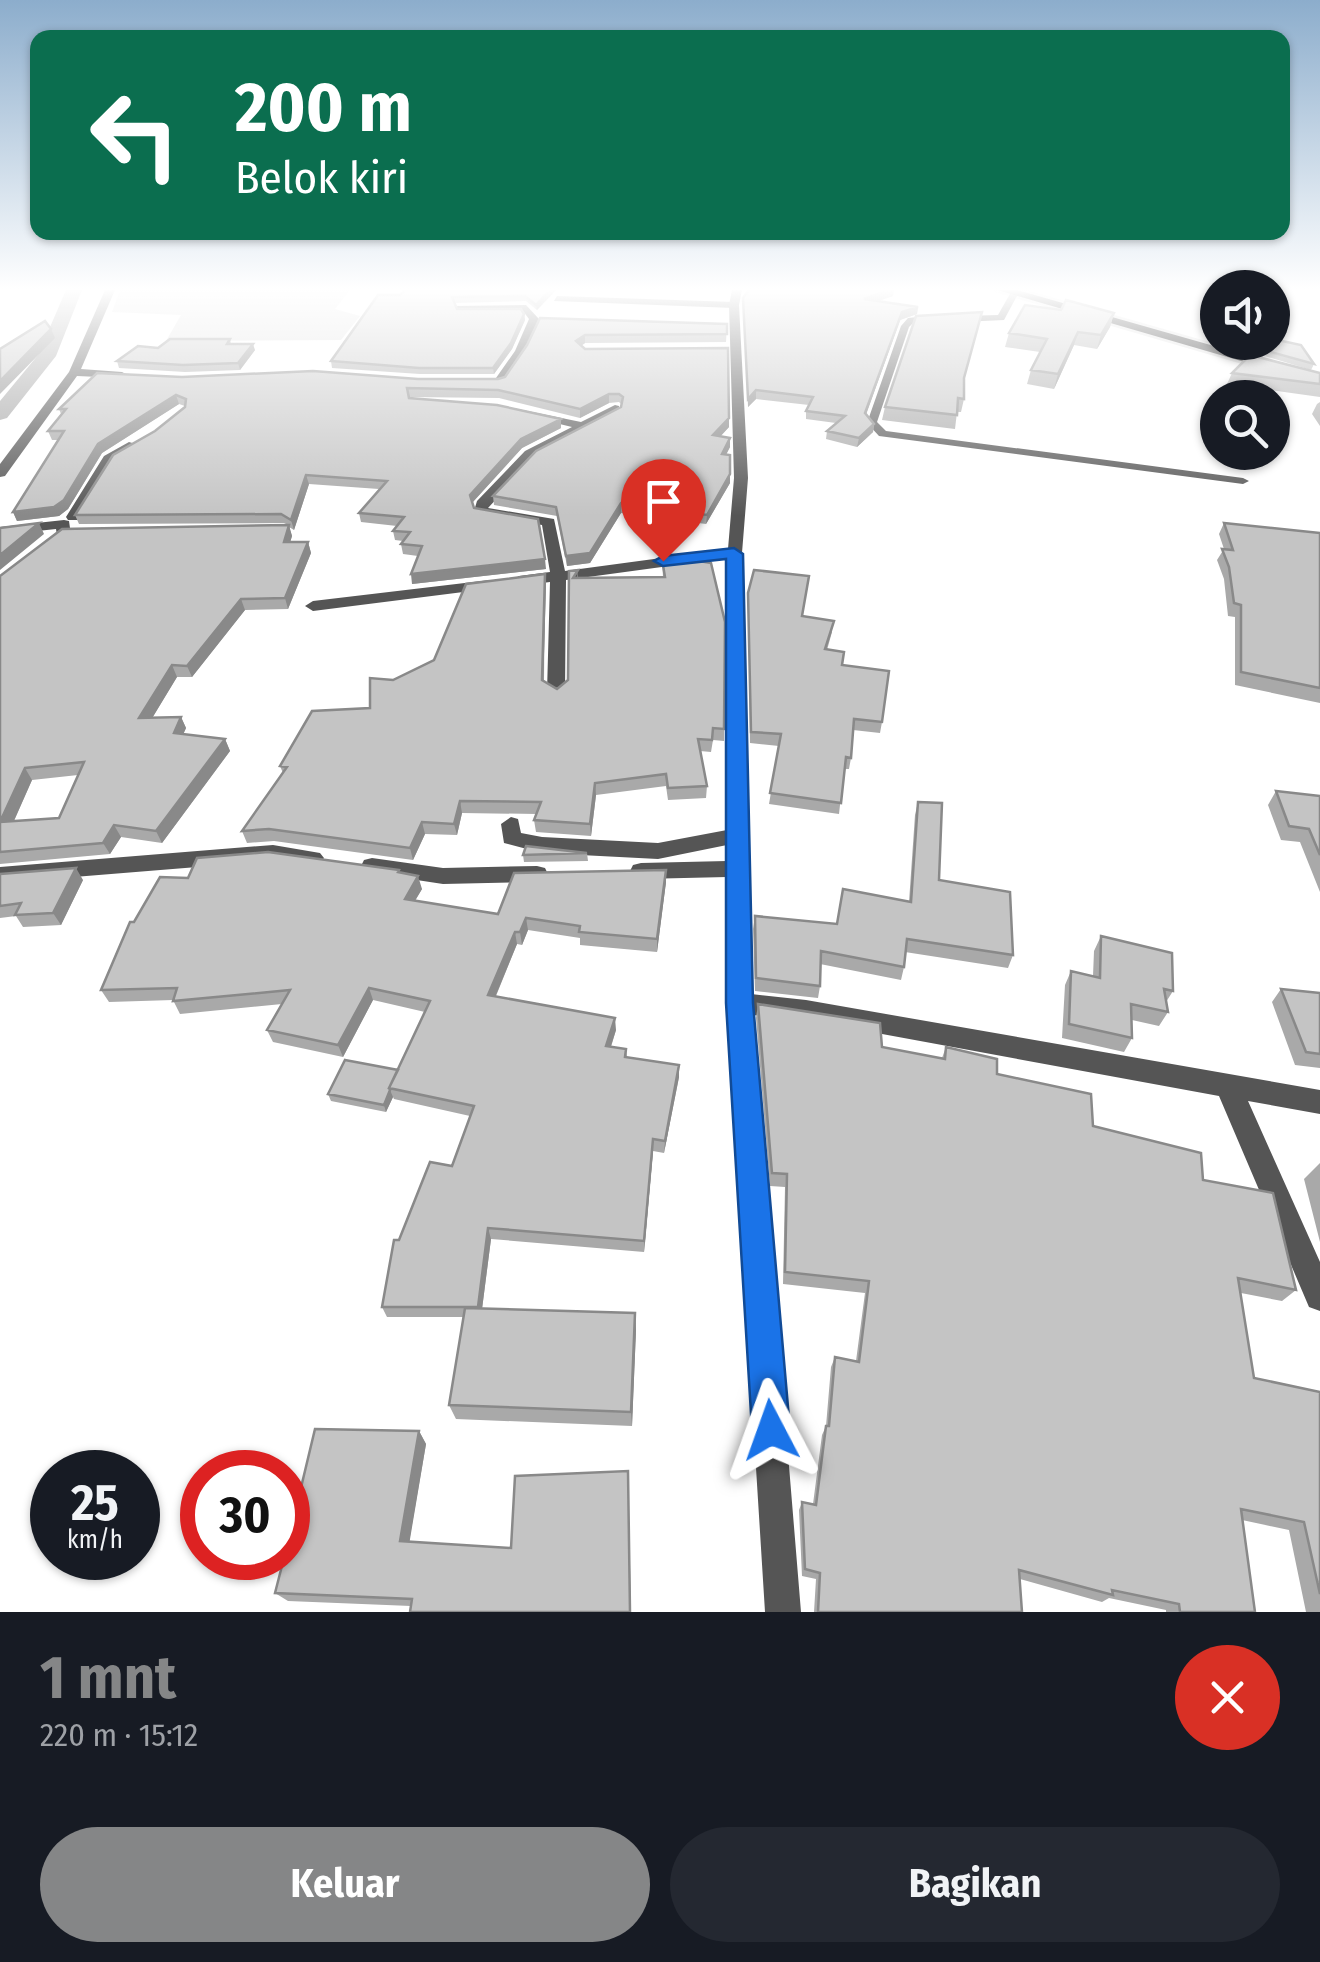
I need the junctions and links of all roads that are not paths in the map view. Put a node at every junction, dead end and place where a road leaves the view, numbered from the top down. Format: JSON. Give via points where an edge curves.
{"nodes":[{"id":1,"x":77,"y":365,"type":"edge"},
{"id":2,"x":510,"y":365,"type":"edge"},
{"id":3,"x":734,"y":365,"type":"edge"},
{"id":4,"x":893,"y":365,"type":"edge"},
{"id":5,"x":1268,"y":365,"type":"edge"},
{"id":6,"x":74,"y":372,"type":"junction"},
{"id":7,"x":130,"y":376,"type":"edge"},
{"id":8,"x":1320,"y":380,"type":"edge"},
{"id":9,"x":460,"y":381,"type":"edge"},
{"id":10,"x":482,"y":405,"type":"edge"},
{"id":11,"x":615,"y":409,"type":"edge"},
{"id":12,"x":583,"y":426,"type":"junction"},
{"id":13,"x":152,"y":434,"type":"edge"},
{"id":14,"x":0,"y":474,"type":"edge"},
{"id":15,"x":1243,"y":481,"type":"dead end"},
{"id":16,"x":0,"y":531,"type":"edge"},
{"id":17,"x":99,"y":531,"type":"edge"},
{"id":18,"x":58,"y":533,"type":"junction"},
{"id":19,"x":734,"y":554,"type":"junction"},
{"id":20,"x":558,"y":576,"type":"junction"},
{"id":21,"x":313,"y":606,"type":"dead end"},
{"id":22,"x":556,"y":692,"type":"edge"},
{"id":23,"x":511,"y":824,"type":"dead end"},
{"id":24,"x":740,"y":835,"type":"junction"},
{"id":25,"x":739,"y":869,"type":"junction"},
{"id":26,"x":621,"y":872,"type":"edge"},
{"id":27,"x":562,"y":873,"type":"edge"},
{"id":28,"x":0,"y":875,"type":"edge"},
{"id":29,"x":740,"y":1003,"type":"junction"},
{"id":30,"x":1227,"y":1083,"type":"junction"},
{"id":31,"x":1320,"y":1102,"type":"edge"},
{"id":32,"x":1320,"y":1296,"type":"edge"},
{"id":33,"x":783,"y":1612,"type":"edge"}],
"edges":[{"from":1,"to":6,"type":"street"},
{"from":2,"to":9,"type":"street","via":[[499,381]]},
{"from":3,"to":19,"type":"street","via":[[741,478]]},
{"from":4,"to":15,"type":"lane","via":[[872,423],[892,437]]},
{"from":5,"to":8,"type":"main road"},
{"from":6,"to":7,"type":"street"},
{"from":6,"to":14,"type":"street"},
{"from":10,"to":12,"type":"street"},
{"from":11,"to":12,"type":"street"},
{"from":12,"to":20,"type":"street","via":[[530,454],[481,510],[550,522]]},
{"from":13,"to":18,"type":"street","via":[[109,459]]},
{"from":16,"to":18,"type":"street"},
{"from":17,"to":18,"type":"street"},
{"from":19,"to":20,"type":"street"},
{"from":19,"to":24,"type":"street"},
{"from":20,"to":21,"type":"street"},
{"from":20,"to":22,"type":"street"},
{"from":23,"to":24,"type":"street","via":[[510,838],[658,852]]},
{"from":24,"to":25,"type":"street"},
{"from":25,"to":26,"type":"street"},
{"from":25,"to":29,"type":"street"},
{"from":27,"to":28,"type":"street","via":[[444,876],[273,853]]},
{"from":29,"to":30,"type":"street"},
{"from":29,"to":33,"type":"street"},
{"from":30,"to":31,"type":"street"},
{"from":30,"to":32,"type":"street"}]}
